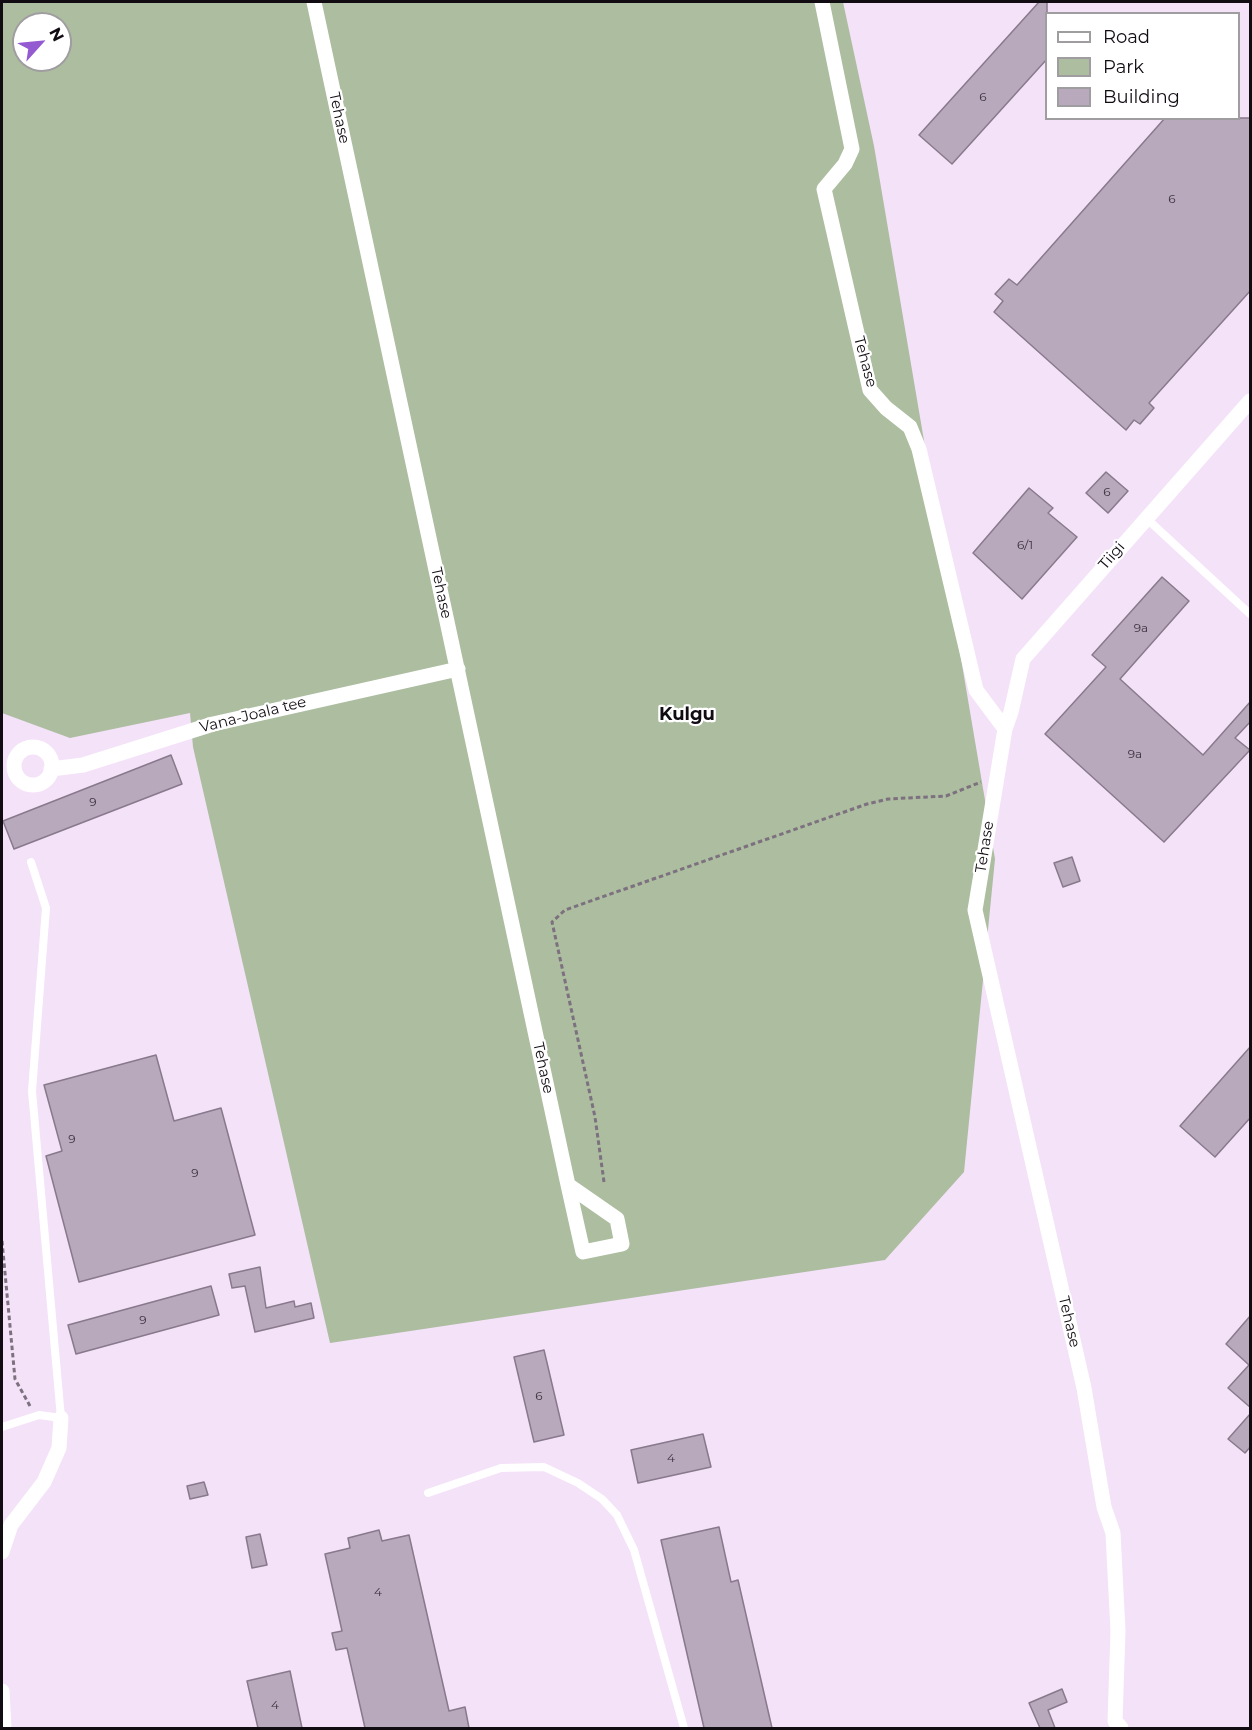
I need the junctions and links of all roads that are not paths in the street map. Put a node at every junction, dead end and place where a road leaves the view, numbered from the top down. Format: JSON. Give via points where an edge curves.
{"nodes":[{"id":1,"x":314,"y":2,"type":"edge"},
{"id":2,"x":822,"y":2,"type":"edge"},
{"id":3,"x":1251,"y":402,"type":"edge"},
{"id":4,"x":1146,"y":518,"type":"junction"},
{"id":5,"x":1251,"y":614,"type":"edge"},
{"id":6,"x":458,"y":669,"type":"junction"},
{"id":7,"x":1005,"y":729,"type":"junction"},
{"id":8,"x":51,"y":769,"type":"dead end"},
{"id":9,"x":31,"y":862,"type":"dead end"},
{"id":10,"x":568,"y":1185,"type":"junction"},
{"id":11,"x":61,"y":1418,"type":"junction"},
{"id":12,"x":2,"y":1427,"type":"edge"},
{"id":13,"x":428,"y":1493,"type":"dead end"},
{"id":14,"x":2,"y":1552,"type":"edge"},
{"id":15,"x":2,"y":1691,"type":"edge"},
{"id":16,"x":4,"y":1728,"type":"edge"},
{"id":17,"x":684,"y":1728,"type":"edge"},
{"id":18,"x":1121,"y":1728,"type":"edge"}],
"edges":[{"from":1,"to":6,"type":"street","name":"Tehase"},
{"from":2,"to":7,"type":"street","name":"Tehase","via":[[852,149],[824,189],[870,390],[910,427],[919,449],[976,690]]},
{"from":3,"to":4,"type":"street","name":"Tiigi"},
{"from":4,"to":5,"type":"lane"},
{"from":4,"to":7,"type":"street","name":"Tiigi","via":[[1023,659]]},
{"from":6,"to":8,"type":"street","name":"Vana-Joala tee","via":[[224,721],[83,765]]},
{"from":6,"to":10,"type":"street","name":"Tehase"},
{"from":7,"to":18,"type":"street","name":"Tehase","via":[[975,910],[1084,1388],[1104,1507],[1113,1533],[1118,1631],[1115,1721]]},
{"from":9,"to":11,"type":"lane","via":[[46,908],[32,1091]]},
{"from":10,"to":10,"type":"street","name":"Tehase","via":[[583,1252],[622,1244],[617,1219]]},
{"from":11,"to":12,"type":"lane","via":[[39,1415]]},
{"from":11,"to":14,"type":"street","via":[[59,1448],[45,1482],[11,1524]]},
{"from":13,"to":17,"type":"lane","via":[[501,1468],[544,1467],[602,1499],[617,1515],[634,1550]]},
{"from":15,"to":16,"type":"street"}]}
